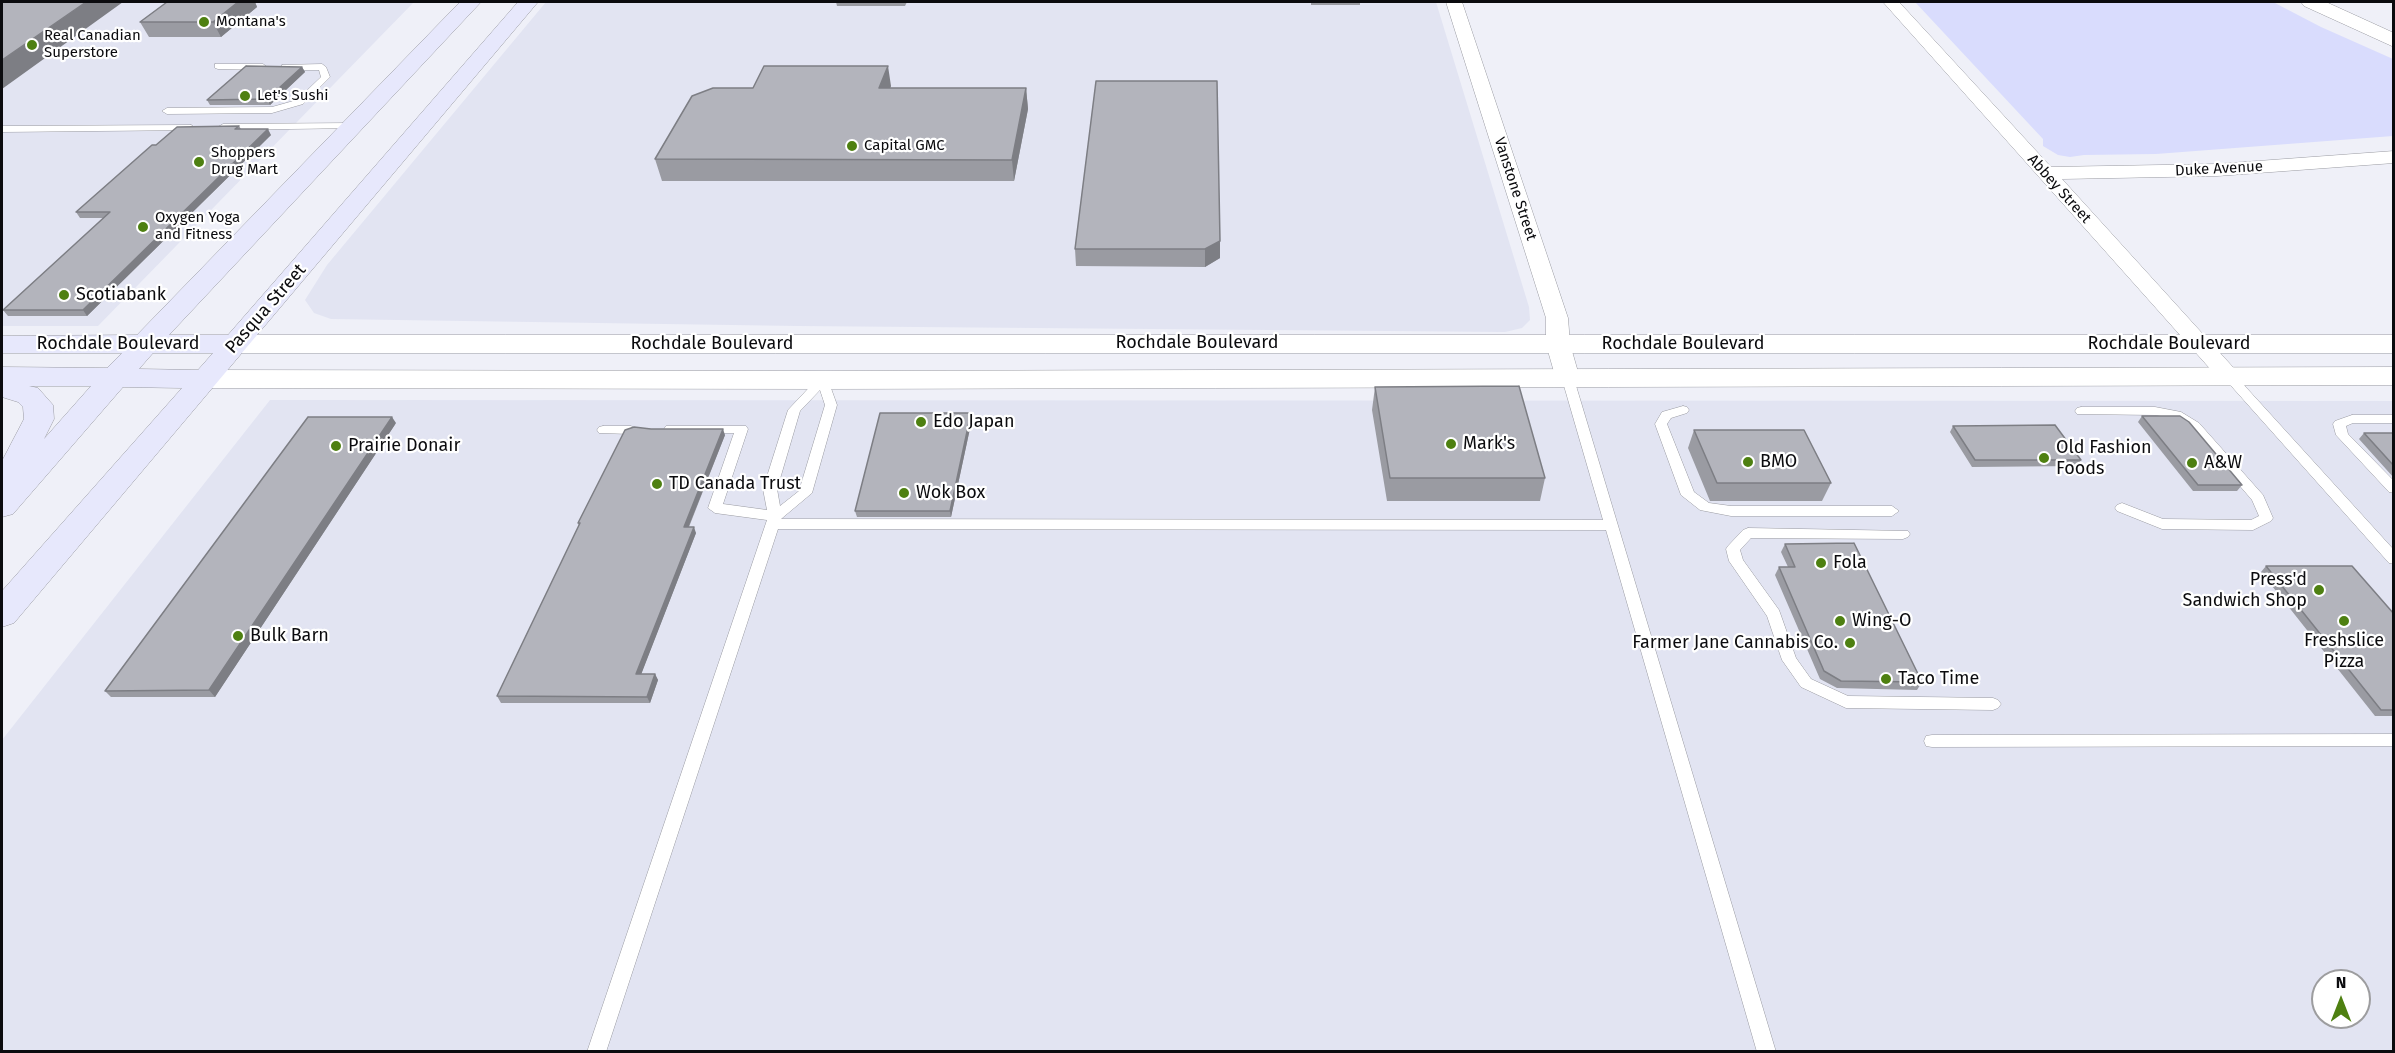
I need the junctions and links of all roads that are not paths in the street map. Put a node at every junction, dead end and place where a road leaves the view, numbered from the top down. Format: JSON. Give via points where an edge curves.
{"nodes":[{"id":1,"x":471,"y":2,"type":"edge"},
{"id":2,"x":528,"y":2,"type":"edge"},
{"id":3,"x":1454,"y":2,"type":"edge"},
{"id":4,"x":1891,"y":2,"type":"edge"},
{"id":5,"x":2311,"y":2,"type":"edge"},
{"id":6,"x":2393,"y":40,"type":"edge"},
{"id":7,"x":218,"y":66,"type":"dead end"},
{"id":8,"x":167,"y":111,"type":"dead end"},
{"id":9,"x":353,"y":126,"type":"junction"},
{"id":10,"x":217,"y":127,"type":"edge"},
{"id":11,"x":206,"y":128,"type":"edge"},
{"id":12,"x":2,"y":129,"type":"edge"},
{"id":13,"x":2394,"y":157,"type":"edge"},
{"id":14,"x":2045,"y":173,"type":"junction"},
{"id":15,"x":2,"y":344,"type":"edge"},
{"id":16,"x":146,"y":344,"type":"junction"},
{"id":17,"x":236,"y":344,"type":"junction"},
{"id":18,"x":1558,"y":344,"type":"junction"},
{"id":19,"x":2200,"y":344,"type":"junction"},
{"id":20,"x":2394,"y":344,"type":"edge"},
{"id":21,"x":2,"y":376,"type":"edge"},
{"id":22,"x":2229,"y":376,"type":"junction"},
{"id":23,"x":2394,"y":376,"type":"edge"},
{"id":24,"x":114,"y":378,"type":"junction"},
{"id":25,"x":205,"y":379,"type":"junction"},
{"id":26,"x":1568,"y":379,"type":"junction"},
{"id":27,"x":823,"y":380,"type":"junction"},
{"id":28,"x":2,"y":387,"type":"edge"},
{"id":29,"x":1683,"y":410,"type":"dead end"},
{"id":30,"x":2081,"y":411,"type":"dead end"},
{"id":31,"x":2394,"y":419,"type":"edge"},
{"id":32,"x":653,"y":429,"type":"edge"},
{"id":33,"x":603,"y":430,"type":"dead end"},
{"id":34,"x":631,"y":430,"type":"edge"},
{"id":35,"x":2394,"y":489,"type":"edge"},
{"id":36,"x":2,"y":490,"type":"edge"},
{"id":37,"x":2,"y":506,"type":"edge"},
{"id":38,"x":2122,"y":508,"type":"dead end"},
{"id":39,"x":1892,"y":511,"type":"dead end"},
{"id":40,"x":774,"y":520,"type":"junction"},
{"id":41,"x":1610,"y":525,"type":"junction"},
{"id":42,"x":1903,"y":534,"type":"dead end"},
{"id":43,"x":2394,"y":559,"type":"edge"},
{"id":44,"x":2,"y":614,"type":"edge"},
{"id":45,"x":1993,"y":704,"type":"dead end"},
{"id":46,"x":2394,"y":740,"type":"edge"},
{"id":47,"x":1932,"y":741,"type":"dead end"},
{"id":48,"x":596,"y":1052,"type":"edge"},
{"id":49,"x":1767,"y":1052,"type":"edge"}],
"edges":[{"from":1,"to":9,"type":"main road"},
{"from":2,"to":17,"type":"main road","name":"Pasqua Street"},
{"from":3,"to":18,"type":"street","name":"Vanstone Street","via":[[1557,318]]},
{"from":4,"to":14,"type":"street","name":"Abbey Street"},
{"from":5,"to":6,"type":"street"},
{"from":7,"to":8,"type":"lane","via":[[322,67],[326,77],[300,102],[278,109]]},
{"from":9,"to":10,"type":"lane"},
{"from":9,"to":16,"type":"main road"},
{"from":11,"to":12,"type":"lane"},
{"from":13,"to":14,"type":"street","name":"Duke Avenue","via":[[2205,170]]},
{"from":14,"to":19,"type":"street","name":"Abbey Street"},
{"from":15,"to":16,"type":"main road","name":"Rochdale Boulevard"},
{"from":16,"to":17,"type":"main road","name":"Rochdale Boulevard"},
{"from":16,"to":24,"type":"main road"},
{"from":17,"to":18,"type":"street","name":"Rochdale Boulevard"},
{"from":17,"to":25,"type":"main road","name":"Pasqua Street"},
{"from":18,"to":19,"type":"street","name":"Rochdale Boulevard"},
{"from":18,"to":26,"type":"street","name":"Vanstone Street"},
{"from":19,"to":20,"type":"street","name":"Rochdale Boulevard"},
{"from":19,"to":22,"type":"street","name":"Abbey Street"},
{"from":21,"to":24,"type":"main road","name":"Rochdale Boulevard"},
{"from":22,"to":23,"type":"street","name":"Rochdale Boulevard"},
{"from":22,"to":26,"type":"street","name":"Rochdale Boulevard"},
{"from":22,"to":43,"type":"lane"},
{"from":24,"to":25,"type":"main road","name":"Rochdale Boulevard"},
{"from":24,"to":37,"type":"main road"},
{"from":25,"to":27,"type":"street","name":"Rochdale Boulevard"},
{"from":25,"to":44,"type":"main road","name":"Pasqua Street"},
{"from":26,"to":27,"type":"street","name":"Rochdale Boulevard"},
{"from":26,"to":41,"type":"lane"},
{"from":27,"to":40,"type":"lane","via":[[794,410],[770,489]]},
{"from":27,"to":40,"type":"lane","via":[[831,405],[805,493]]},
{"from":28,"to":36,"type":"main road","via":[[28,395],[38,405],[39,419]]},
{"from":29,"to":39,"type":"lane","via":[[1666,415],[1661,424],[1688,495],[1705,507],[1731,511]]},
{"from":30,"to":38,"type":"lane","via":[[2155,411],[2177,415],[2195,426],[2258,498],[2266,518],[2253,525],[2162,524]]},
{"from":31,"to":35,"type":"lane","via":[[2352,419],[2339,424],[2342,435]]},
{"from":32,"to":40,"type":"lane","via":[[742,429],[715,508]]},
{"from":33,"to":34,"type":"lane"},
{"from":40,"to":41,"type":"lane"},
{"from":40,"to":48,"type":"lane"},
{"from":41,"to":49,"type":"lane"},
{"from":42,"to":45,"type":"lane","via":[[1749,533],[1733,549],[1736,561],[1774,614],[1790,660],[1806,682],[1846,702]]},
{"from":46,"to":47,"type":"lane"}]}
